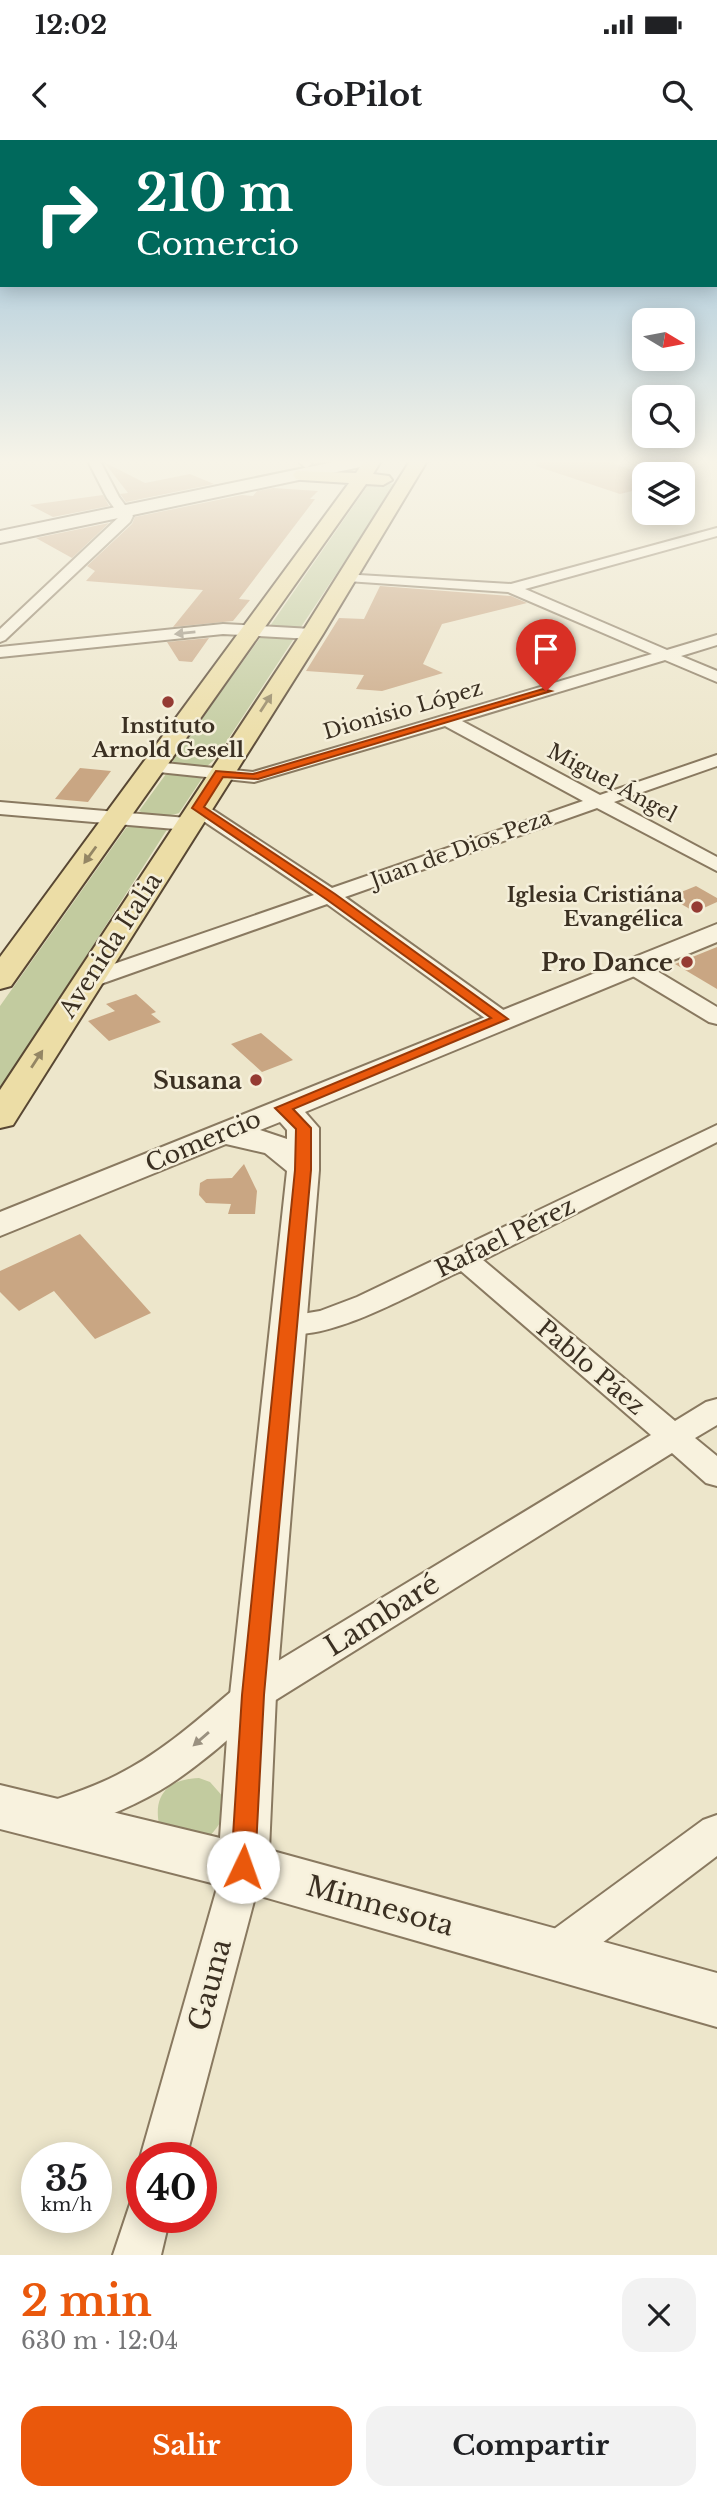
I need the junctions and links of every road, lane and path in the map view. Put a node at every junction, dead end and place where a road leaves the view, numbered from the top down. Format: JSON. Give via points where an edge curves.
{"nodes":[{"id":1,"x":83,"y":560,"type":"edge"},
{"id":2,"x":302,"y":560,"type":"edge"},
{"id":3,"x":358,"y":560,"type":"edge"},
{"id":4,"x":615,"y":560,"type":"edge"},
{"id":5,"x":347,"y":577,"type":"junction"},
{"id":6,"x":511,"y":588,"type":"junction"},
{"id":7,"x":253,"y":630,"type":"junction"},
{"id":8,"x":312,"y":634,"type":"junction"},
{"id":9,"x":0,"y":637,"type":"edge"},
{"id":10,"x":717,"y":640,"type":"edge"},
{"id":11,"x":0,"y":652,"type":"edge"},
{"id":12,"x":668,"y":655,"type":"junction"},
{"id":13,"x":717,"y":677,"type":"edge"},
{"id":14,"x":449,"y":721,"type":"junction"},
{"id":15,"x":717,"y":760,"type":"edge"},
{"id":16,"x":155,"y":767,"type":"junction"},
{"id":17,"x":220,"y":774,"type":"junction"},
{"id":18,"x":597,"y":800,"type":"junction"},
{"id":19,"x":0,"y":808,"type":"edge"},
{"id":20,"x":192,"y":816,"type":"junction"},
{"id":21,"x":118,"y":818,"type":"junction"},
{"id":22,"x":717,"y":865,"type":"edge"},
{"id":23,"x":331,"y":897,"type":"junction"},
{"id":24,"x":717,"y":932,"type":"edge"},
{"id":25,"x":634,"y":967,"type":"junction"},
{"id":26,"x":0,"y":979,"type":"edge"},
{"id":27,"x":87,"y":981,"type":"junction"},
{"id":28,"x":717,"y":1017,"type":"edge"},
{"id":29,"x":501,"y":1019,"type":"junction"},
{"id":30,"x":283,"y":1108,"type":"junction"},
{"id":31,"x":0,"y":1117,"type":"edge"},
{"id":32,"x":717,"y":1132,"type":"edge"},
{"id":33,"x":219,"y":1134,"type":"junction"},
{"id":34,"x":303,"y":1170,"type":"junction"},
{"id":35,"x":0,"y":1225,"type":"edge"},
{"id":36,"x":464,"y":1259,"type":"junction"},
{"id":37,"x":288,"y":1325,"type":"junction"},
{"id":38,"x":717,"y":1410,"type":"edge"},
{"id":39,"x":673,"y":1437,"type":"junction"},
{"id":40,"x":717,"y":1474,"type":"edge"},
{"id":41,"x":253,"y":1695,"type":"junction"},
{"id":42,"x":0,"y":1807,"type":"edge"},
{"id":43,"x":49,"y":1819,"type":"junction"},
{"id":44,"x":717,"y":1833,"type":"edge"},
{"id":45,"x":243,"y":1867,"type":"junction"},
{"id":46,"x":554,"y":1954,"type":"junction"},
{"id":47,"x":717,"y":2000,"type":"edge"},
{"id":48,"x":167,"y":2142,"type":"edge"},
{"id":49,"x":143,"y":2233,"type":"edge"},
{"id":50,"x":137,"y":2255,"type":"edge"}],
"edges":[{"from":1,"to":9,"type":"street"},
{"from":2,"to":7,"type":"main road"},
{"from":3,"to":5,"type":"main road","name":"Avenida Italia"},
{"from":4,"to":6,"type":"street"},
{"from":5,"to":6,"type":"street"},
{"from":5,"to":8,"type":"main road","name":"Avenida Italia"},
{"from":6,"to":12,"type":"street"},
{"from":7,"to":8,"type":"street"},
{"from":7,"to":11,"type":"street","one_way":true,"via":[[213,629]]},
{"from":7,"to":16,"type":"main road"},
{"from":17,"to":8,"type":"main road","name":"Avenida Italia","one_way":true},
{"from":10,"to":12,"type":"street","name":"Dionisio López"},
{"from":12,"to":13,"type":"street"},
{"from":12,"to":14,"type":"street","name":"Dionisio López"},
{"from":14,"to":17,"type":"street","name":"Dionisio López","via":[[254,777]]},
{"from":14,"to":18,"type":"street","name":"Miguel Ángel"},
{"from":15,"to":18,"type":"street","name":"Juan de Dios Peza"},
{"from":16,"to":17,"type":"street"},
{"from":16,"to":21,"type":"main road"},
{"from":17,"to":20,"type":"main road","name":"Avenida Italia"},
{"from":18,"to":22,"type":"street","name":"Miguel Ángel"},
{"from":18,"to":23,"type":"street","name":"Juan de Dios Peza"},
{"from":19,"to":21,"type":"street"},
{"from":20,"to":21,"type":"street"},
{"from":20,"to":23,"type":"street"},
{"from":20,"to":27,"type":"main road","name":"Avenida Italia"},
{"from":21,"to":26,"type":"main road","one_way":true},
{"from":23,"to":27,"type":"street","name":"Juan de Dios Peza"},
{"from":23,"to":29,"type":"street"},
{"from":24,"to":25,"type":"street","name":"Comercio"},
{"from":25,"to":28,"type":"street"},
{"from":25,"to":29,"type":"street","name":"Comercio"},
{"from":31,"to":27,"type":"main road","name":"Avenida Italia","one_way":true},
{"from":29,"to":30,"type":"street","name":"Comercio"},
{"from":30,"to":33,"type":"street","name":"Comercio"},
{"from":30,"to":34,"type":"street","name":"Gauna","via":[[303,1128]]},
{"from":32,"to":36,"type":"street","name":"Rafael Pérez"},
{"from":33,"to":34,"type":"street","via":[[271,1142],[291,1154]]},
{"from":33,"to":35,"type":"street","name":"Comercio"},
{"from":34,"to":37,"type":"street","name":"Gauna"},
{"from":36,"to":37,"type":"street","name":"Rafael Pérez","via":[[324,1321]]},
{"from":36,"to":39,"type":"street","name":"Pablo Páez"},
{"from":37,"to":41,"type":"street","name":"Gauna"},
{"from":38,"to":39,"type":"street","name":"Lambaré"},
{"from":39,"to":40,"type":"street","name":"Pablo Páez"},
{"from":39,"to":41,"type":"street","name":"Lambaré"},
{"from":41,"to":43,"type":"street","name":"Lambaré","one_way":true,"via":[[158,1771],[96,1803]]},
{"from":41,"to":45,"type":"street","name":"Gauna"},
{"from":42,"to":43,"type":"street","name":"Minnesota"},
{"from":43,"to":45,"type":"street","name":"Minnesota"},
{"from":44,"to":46,"type":"street"},
{"from":45,"to":46,"type":"street","name":"Minnesota"},
{"from":45,"to":48,"type":"street","name":"Gauna"},
{"from":46,"to":47,"type":"street","name":"Minnesota"},
{"from":49,"to":50,"type":"street"}]}
